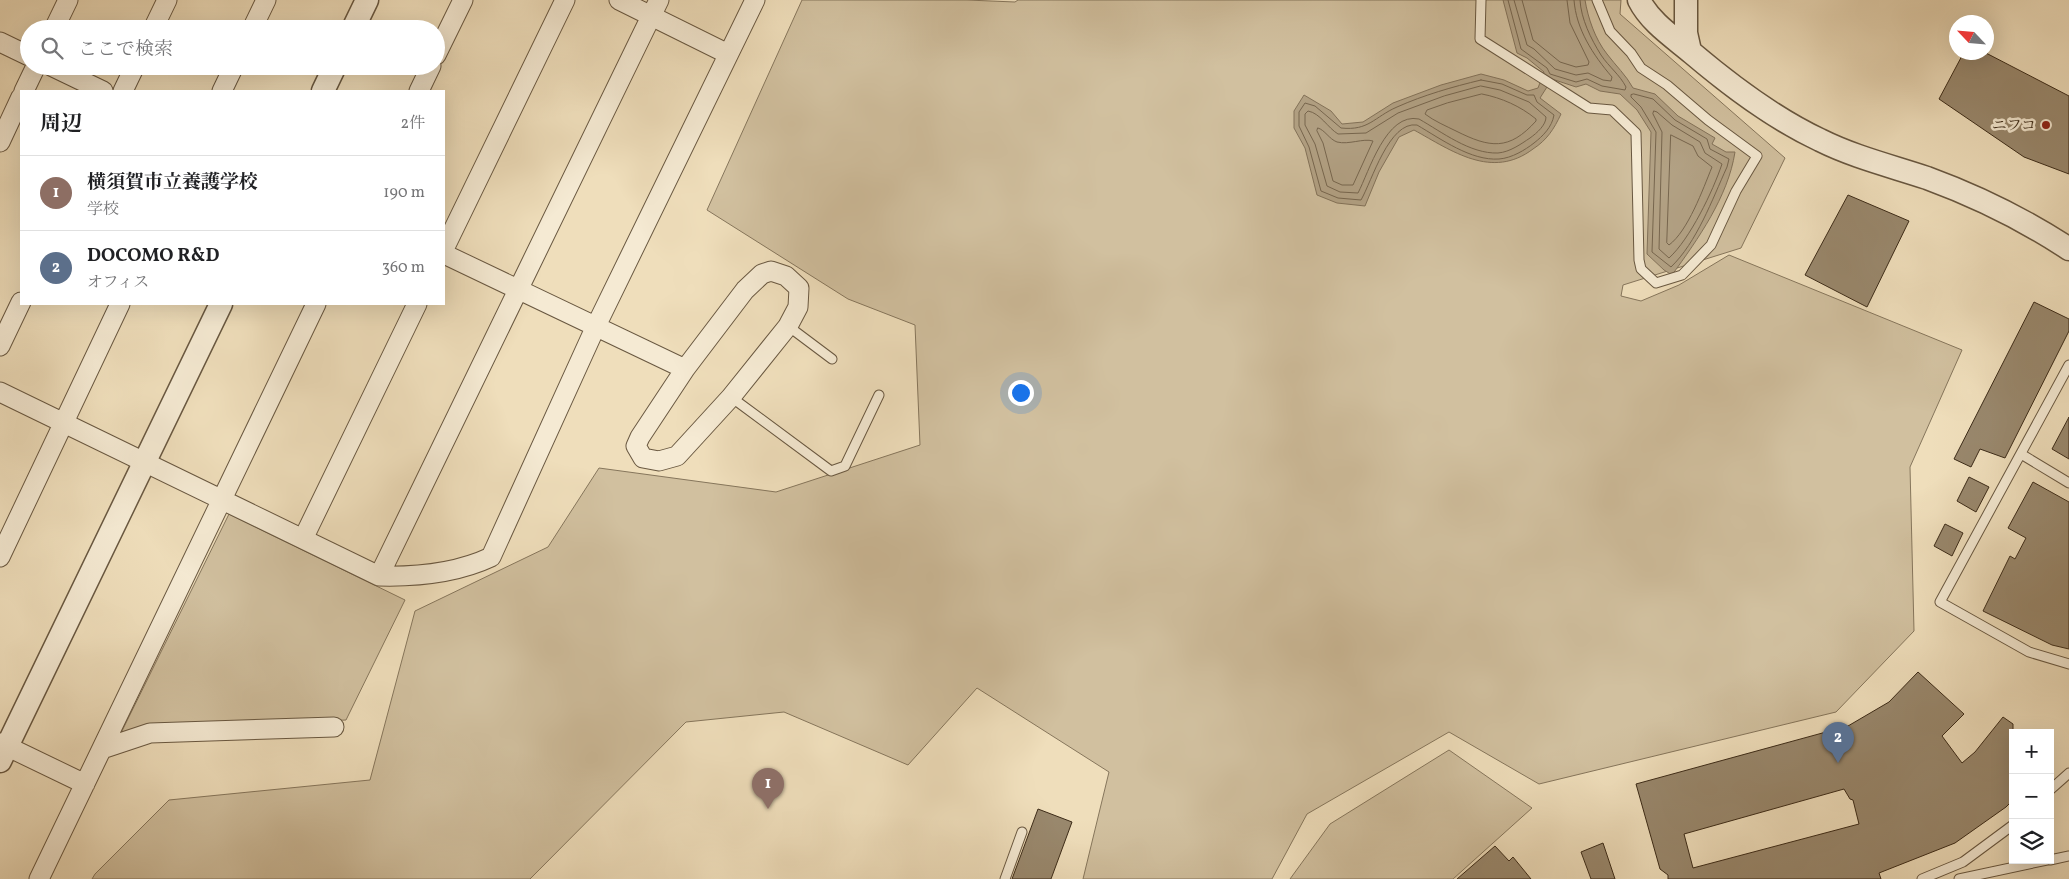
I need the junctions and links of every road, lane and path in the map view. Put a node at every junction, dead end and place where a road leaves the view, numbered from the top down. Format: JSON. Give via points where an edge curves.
{"nodes":[{"id":1,"x":68,"y":0,"type":"edge"},
{"id":2,"x":167,"y":0,"type":"edge"},
{"id":3,"x":266,"y":0,"type":"edge"},
{"id":4,"x":367,"y":0,"type":"edge"},
{"id":5,"x":463,"y":0,"type":"edge"},
{"id":6,"x":565,"y":0,"type":"edge"},
{"id":7,"x":618,"y":0,"type":"edge"},
{"id":8,"x":754,"y":0,"type":"edge"},
{"id":9,"x":1481,"y":0,"type":"edge"},
{"id":10,"x":1597,"y":0,"type":"edge"},
{"id":11,"x":1686,"y":0,"type":"edge"},
{"id":12,"x":1638,"y":4,"type":"edge"},
{"id":13,"x":655,"y":8,"type":"edge"},
{"id":14,"x":58,"y":20,"type":"edge"},
{"id":15,"x":158,"y":20,"type":"edge"},
{"id":16,"x":256,"y":20,"type":"edge"},
{"id":17,"x":358,"y":20,"type":"edge"},
{"id":18,"x":445,"y":37,"type":"edge"},
{"id":19,"x":0,"y":42,"type":"edge"},
{"id":20,"x":1690,"y":51,"type":"junction"},
{"id":21,"x":20,"y":52,"type":"edge"},
{"id":22,"x":728,"y":54,"type":"junction"},
{"id":23,"x":32,"y":75,"type":"edge"},
{"id":24,"x":69,"y":75,"type":"edge"},
{"id":25,"x":131,"y":75,"type":"edge"},
{"id":26,"x":230,"y":75,"type":"edge"},
{"id":27,"x":331,"y":75,"type":"edge"},
{"id":28,"x":427,"y":75,"type":"edge"},
{"id":29,"x":24,"y":90,"type":"edge"},
{"id":30,"x":101,"y":90,"type":"edge"},
{"id":31,"x":123,"y":90,"type":"edge"},
{"id":32,"x":222,"y":90,"type":"edge"},
{"id":33,"x":323,"y":90,"type":"edge"},
{"id":34,"x":419,"y":90,"type":"edge"},
{"id":35,"x":20,"y":99,"type":"edge"},
{"id":36,"x":0,"y":142,"type":"edge"},
{"id":37,"x":445,"y":247,"type":"edge"},
{"id":38,"x":2069,"y":249,"type":"edge"},
{"id":39,"x":445,"y":254,"type":"edge"},
{"id":40,"x":518,"y":290,"type":"junction"},
{"id":41,"x":20,"y":304,"type":"edge"},
{"id":42,"x":120,"y":305,"type":"edge"},
{"id":43,"x":221,"y":305,"type":"edge"},
{"id":44,"x":316,"y":305,"type":"edge"},
{"id":45,"x":417,"y":305,"type":"edge"},
{"id":46,"x":596,"y":326,"type":"junction"},
{"id":47,"x":788,"y":326,"type":"junction"},
{"id":48,"x":0,"y":346,"type":"edge"},
{"id":49,"x":832,"y":359,"type":"dead end"},
{"id":50,"x":2069,"y":365,"type":"edge"},
{"id":51,"x":684,"y":369,"type":"junction"},
{"id":52,"x":0,"y":392,"type":"edge"},
{"id":53,"x":879,"y":395,"type":"dead end"},
{"id":54,"x":731,"y":397,"type":"junction"},
{"id":55,"x":64,"y":422,"type":"junction"},
{"id":56,"x":2021,"y":454,"type":"junction"},
{"id":57,"x":144,"y":462,"type":"junction"},
{"id":58,"x":2069,"y":483,"type":"edge"},
{"id":59,"x":222,"y":500,"type":"junction"},
{"id":60,"x":303,"y":539,"type":"junction"},
{"id":61,"x":0,"y":557,"type":"edge"},
{"id":62,"x":379,"y":576,"type":"junction"},
{"id":63,"x":2069,"y":664,"type":"edge"},
{"id":64,"x":334,"y":727,"type":"dead end"},
{"id":65,"x":102,"y":749,"type":"junction"},
{"id":66,"x":2,"y":750,"type":"edge"},
{"id":67,"x":2069,"y":773,"type":"edge"},
{"id":68,"x":85,"y":784,"type":"junction"},
{"id":69,"x":2054,"y":786,"type":"edge"},
{"id":70,"x":2009,"y":828,"type":"edge"},
{"id":71,"x":1022,"y":832,"type":"dead end"},
{"id":72,"x":2069,"y":856,"type":"edge"},
{"id":73,"x":2054,"y":859,"type":"edge"},
{"id":74,"x":2030,"y":864,"type":"edge"},
{"id":75,"x":40,"y":879,"type":"edge"},
{"id":76,"x":1005,"y":879,"type":"edge"},
{"id":77,"x":1922,"y":879,"type":"edge"},
{"id":78,"x":1959,"y":879,"type":"edge"}],
"edges":[{"from":1,"to":14,"type":"street"},
{"from":2,"to":15,"type":"street"},
{"from":3,"to":16,"type":"street"},
{"from":4,"to":17,"type":"street"},
{"from":5,"to":18,"type":"street"},
{"from":6,"to":37,"type":"street"},
{"from":7,"to":13,"type":"street"},
{"from":8,"to":22,"type":"street"},
{"from":9,"to":10,"type":"lane","via":[[1480,39],[1589,108],[1612,110],[1636,133],[1639,260],[1641,269],[1656,283],[1682,275],[1711,245],[1736,190],[1757,156],[1667,85],[1640,68],[1631,53],[1610,32]]},
{"from":11,"to":20,"type":"street","via":[[1686,33]]},
{"from":12,"to":20,"type":"street"},
{"from":13,"to":22,"type":"street"},
{"from":13,"to":40,"type":"street"},
{"from":19,"to":21,"type":"street"},
{"from":20,"to":38,"type":"street","via":[[1724,80],[1785,122],[1820,141],[1990,204]]},
{"from":22,"to":46,"type":"street"},
{"from":23,"to":29,"type":"street"},
{"from":24,"to":30,"type":"street"},
{"from":25,"to":31,"type":"street"},
{"from":26,"to":32,"type":"street"},
{"from":27,"to":33,"type":"street"},
{"from":28,"to":34,"type":"street"},
{"from":35,"to":36,"type":"street"},
{"from":39,"to":40,"type":"street"},
{"from":40,"to":46,"type":"street"},
{"from":40,"to":62,"type":"street"},
{"from":41,"to":48,"type":"street"},
{"from":42,"to":55,"type":"street"},
{"from":43,"to":57,"type":"street"},
{"from":44,"to":59,"type":"street"},
{"from":45,"to":60,"type":"street"},
{"from":46,"to":51,"type":"street"},
{"from":46,"to":62,"type":"street","via":[[491,557],[476,564],[413,577]]},
{"from":47,"to":49,"type":"lane"},
{"from":47,"to":51,"type":"street","via":[[798,307],[799,288],[786,276],[771,271],[762,274],[745,290]]},
{"from":47,"to":54,"type":"street"},
{"from":50,"to":56,"type":"lane"},
{"from":51,"to":54,"type":"street","via":[[640,437],[636,446],[643,458],[658,461],[677,456]]},
{"from":52,"to":55,"type":"street"},
{"from":53,"to":54,"type":"lane","via":[[845,466],[831,471]]},
{"from":55,"to":57,"type":"street"},
{"from":55,"to":61,"type":"street"},
{"from":56,"to":58,"type":"lane"},
{"from":56,"to":63,"type":"lane","via":[[1940,602],[2028,652]]},
{"from":57,"to":59,"type":"street"},
{"from":57,"to":66,"type":"street"},
{"from":59,"to":60,"type":"street"},
{"from":59,"to":65,"type":"street"},
{"from":60,"to":62,"type":"street"},
{"from":64,"to":65,"type":"street","via":[[150,733]]},
{"from":65,"to":68,"type":"street"},
{"from":66,"to":68,"type":"street"},
{"from":67,"to":69,"type":"lane"},
{"from":68,"to":75,"type":"street"},
{"from":70,"to":77,"type":"lane","via":[[1963,862]]},
{"from":71,"to":76,"type":"lane"},
{"from":72,"to":73,"type":"lane"},
{"from":74,"to":78,"type":"lane"}]}
